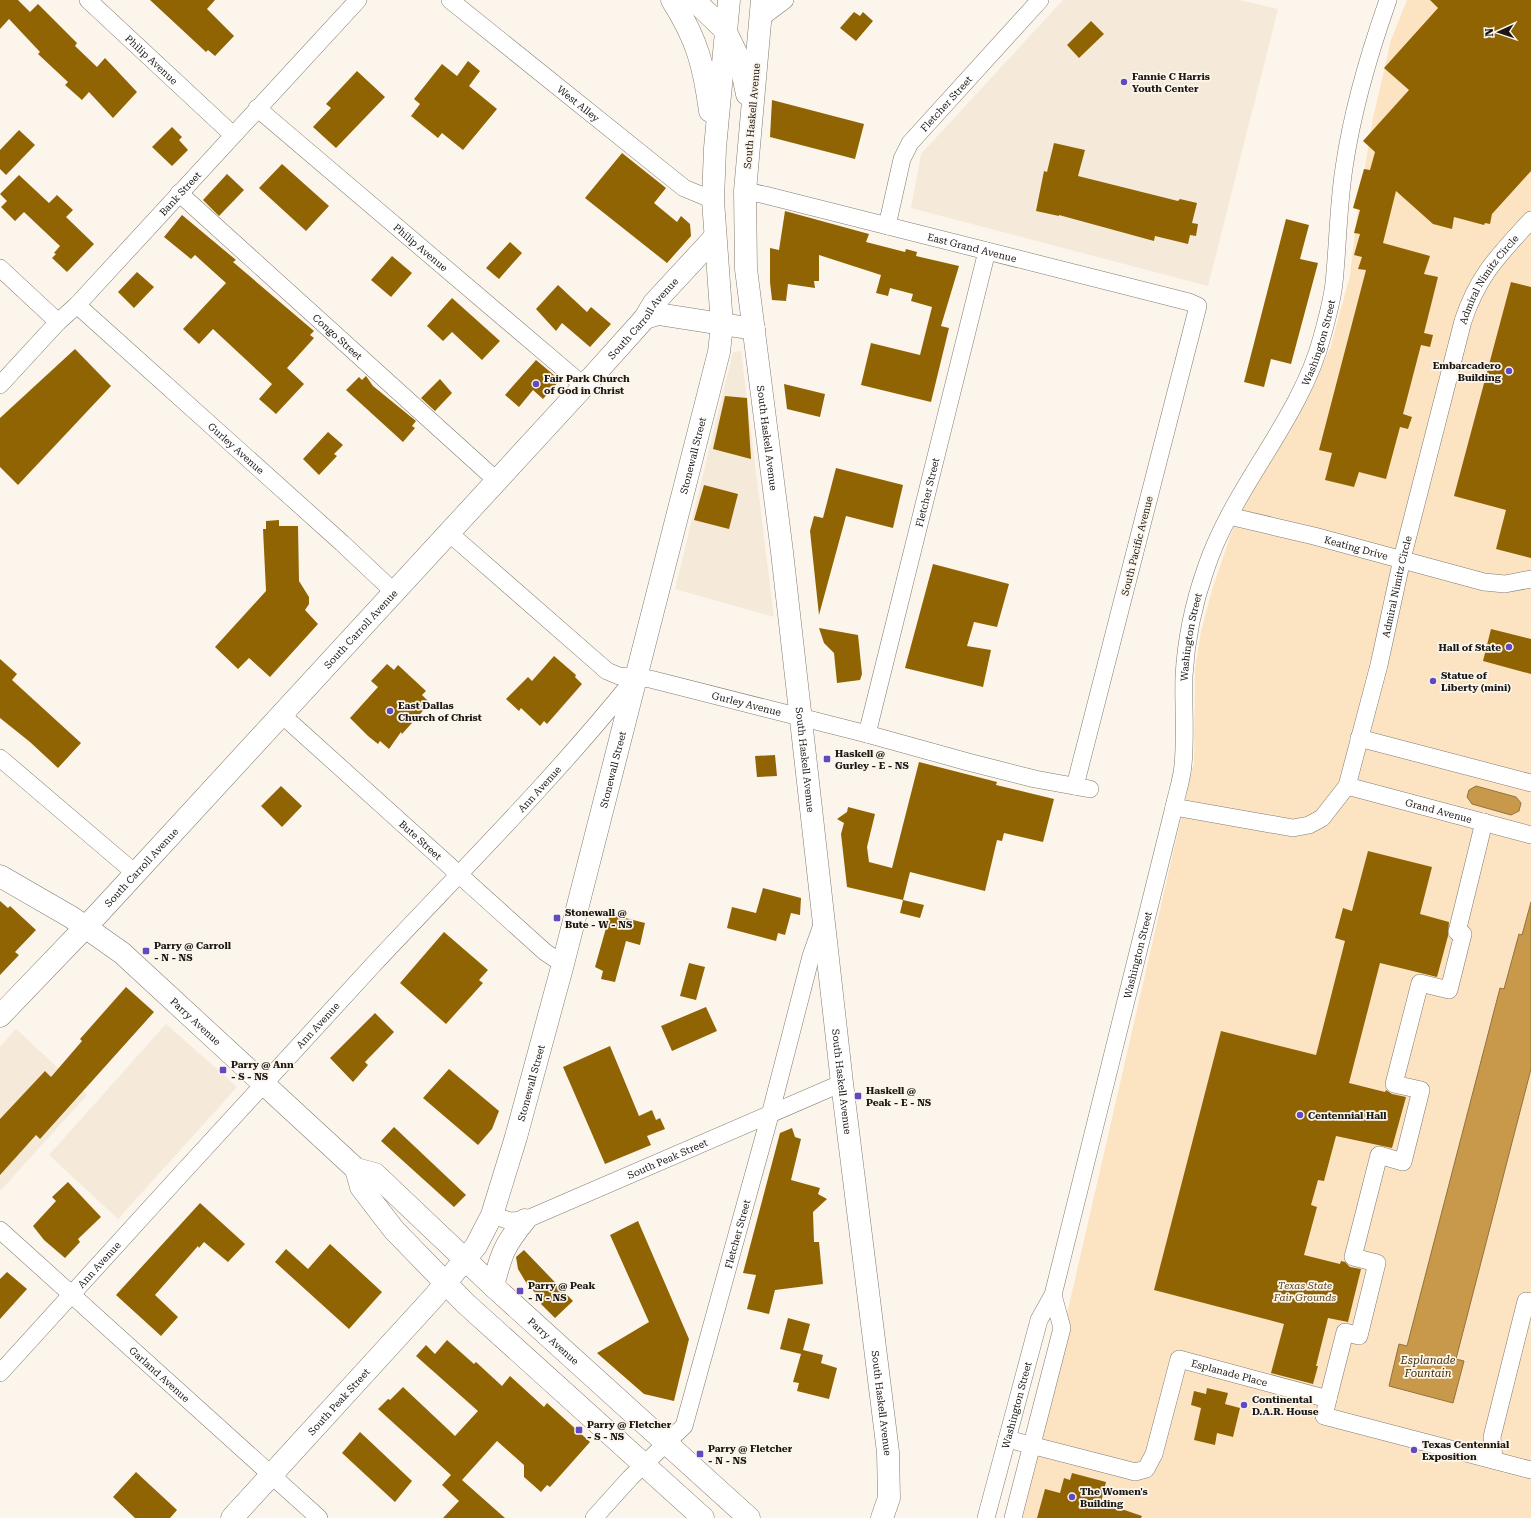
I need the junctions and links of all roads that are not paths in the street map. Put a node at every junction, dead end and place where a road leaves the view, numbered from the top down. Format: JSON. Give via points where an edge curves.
{"nodes":[{"id":1,"x":88,"y":0,"type":"edge"},
{"id":2,"x":358,"y":0,"type":"edge"},
{"id":3,"x":450,"y":0,"type":"edge"},
{"id":4,"x":672,"y":0,"type":"edge"},
{"id":5,"x":694,"y":0,"type":"edge"},
{"id":6,"x":729,"y":0,"type":"edge"},
{"id":7,"x":785,"y":0,"type":"edge"},
{"id":8,"x":1040,"y":0,"type":"edge"},
{"id":9,"x":1388,"y":0,"type":"edge"},
{"id":10,"x":761,"y":9,"type":"edge"},
{"id":11,"x":688,"y":27,"type":"junction"},
{"id":12,"x":725,"y":30,"type":"junction"},
{"id":13,"x":257,"y":108,"type":"junction"},
{"id":14,"x":751,"y":109,"type":"junction"},
{"id":15,"x":233,"y":135,"type":"junction"},
{"id":16,"x":715,"y":148,"type":"junction"},
{"id":17,"x":745,"y":191,"type":"junction"},
{"id":18,"x":179,"y":193,"type":"junction"},
{"id":19,"x":713,"y":200,"type":"junction"},
{"id":20,"x":1531,"y":220,"type":"edge"},
{"id":21,"x":887,"y":226,"type":"junction"},
{"id":22,"x":715,"y":237,"type":"junction"},
{"id":23,"x":987,"y":251,"type":"junction"},
{"id":24,"x":0,"y":268,"type":"edge"},
{"id":25,"x":77,"y":305,"type":"junction"},
{"id":26,"x":1198,"y":306,"type":"joint"},
{"id":27,"x":645,"y":318,"type":"junction"},
{"id":28,"x":58,"y":322,"type":"junction"},
{"id":29,"x":722,"y":325,"type":"junction"},
{"id":30,"x":754,"y":329,"type":"junction"},
{"id":31,"x":0,"y":385,"type":"edge"},
{"id":32,"x":584,"y":386,"type":"junction"},
{"id":33,"x":496,"y":480,"type":"junction"},
{"id":34,"x":1229,"y":516,"type":"junction"},
{"id":35,"x":448,"y":532,"type":"junction"},
{"id":36,"x":1402,"y":559,"type":"junction"},
{"id":37,"x":1531,"y":579,"type":"edge"},
{"id":38,"x":394,"y":592,"type":"junction"},
{"id":39,"x":636,"y":677,"type":"junction"},
{"id":40,"x":281,"y":714,"type":"junction"},
{"id":41,"x":800,"y":717,"type":"junction"},
{"id":42,"x":866,"y":734,"type":"junction"},
{"id":43,"x":1359,"y":738,"type":"junction"},
{"id":44,"x":0,"y":758,"type":"edge"},
{"id":45,"x":1531,"y":782,"type":"edge"},
{"id":46,"x":1347,"y":786,"type":"junction"},
{"id":47,"x":1082,"y":787,"type":"joint"},
{"id":48,"x":1174,"y":806,"type":"junction"},
{"id":49,"x":1484,"y":822,"type":"junction"},
{"id":50,"x":1531,"y":835,"type":"edge"},
{"id":51,"x":135,"y":872,"type":"junction"},
{"id":52,"x":459,"y":873,"type":"junction"},
{"id":53,"x":0,"y":876,"type":"edge"},
{"id":54,"x":824,"y":918,"type":"junction"},
{"id":55,"x":86,"y":926,"type":"junction"},
{"id":56,"x":562,"y":964,"type":"junction"},
{"id":57,"x":0,"y":1016,"type":"edge"},
{"id":58,"x":264,"y":1083,"type":"junction"},
{"id":59,"x":842,"y":1083,"type":"junction"},
{"id":60,"x":770,"y":1115,"type":"junction"},
{"id":61,"x":356,"y":1169,"type":"junction"},
{"id":62,"x":492,"y":1215,"type":"junction"},
{"id":63,"x":525,"y":1220,"type":"junction"},
{"id":64,"x":0,"y":1230,"type":"edge"},
{"id":65,"x":465,"y":1260,"type":"junction"},
{"id":66,"x":445,"y":1283,"type":"junction"},
{"id":67,"x":493,"y":1286,"type":"junction"},
{"id":68,"x":72,"y":1294,"type":"junction"},
{"id":69,"x":1053,"y":1295,"type":"junction"},
{"id":70,"x":1531,"y":1302,"type":"edge"},
{"id":71,"x":0,"y":1373,"type":"edge"},
{"id":72,"x":1328,"y":1399,"type":"junction"},
{"id":73,"x":1007,"y":1439,"type":"junction"},
{"id":74,"x":667,"y":1443,"type":"junction"},
{"id":75,"x":1032,"y":1445,"type":"junction"},
{"id":76,"x":1494,"y":1460,"type":"junction"},
{"id":77,"x":645,"y":1464,"type":"junction"},
{"id":78,"x":1531,"y":1470,"type":"edge"},
{"id":79,"x":272,"y":1475,"type":"junction"},
{"id":80,"x":891,"y":1508,"type":"edge"},
{"id":81,"x":232,"y":1518,"type":"edge"},
{"id":82,"x":319,"y":1518,"type":"edge"},
{"id":83,"x":594,"y":1518,"type":"edge"},
{"id":84,"x":704,"y":1518,"type":"edge"},
{"id":85,"x":750,"y":1518,"type":"edge"},
{"id":86,"x":882,"y":1518,"type":"edge"},
{"id":87,"x":986,"y":1518,"type":"edge"},
{"id":88,"x":1013,"y":1518,"type":"edge"}],
"edges":[{"from":1,"to":15,"type":"street","name":"Philip Avenue"},
{"from":2,"to":13,"type":"street","name":"Bank Street"},
{"from":3,"to":19,"type":"street","name":"West Alley","via":[[684,188]]},
{"from":4,"to":11,"type":"main road"},
{"from":5,"to":12,"type":"main road"},
{"from":6,"to":12,"type":"main road"},
{"from":7,"to":10,"type":"street"},
{"from":8,"to":21,"type":"street","name":"Fletcher Street","via":[[910,143],[902,159]]},
{"from":9,"to":34,"type":"street","name":"Washington Street","via":[[1365,76],[1344,168],[1334,282],[1321,340],[1312,367],[1299,393]]},
{"from":10,"to":12,"type":"main road"},
{"from":10,"to":14,"type":"main road","name":"South Haskell Avenue"},
{"from":11,"to":12,"type":"main road","via":[[703,32]]},
{"from":11,"to":16,"type":"main road","via":[[700,55]]},
{"from":12,"to":14,"type":"main road","via":[[740,61]]},
{"from":12,"to":16,"type":"main road"},
{"from":13,"to":15,"type":"street","name":"Bank Street"},
{"from":13,"to":32,"type":"street","name":"Philip Avenue"},
{"from":14,"to":17,"type":"main road","name":"South Haskell Avenue"},
{"from":15,"to":18,"type":"street","name":"Bank Street"},
{"from":16,"to":19,"type":"main road"},
{"from":17,"to":21,"type":"street","name":"East Grand Avenue"},
{"from":17,"to":30,"type":"main road","name":"South Haskell Avenue","via":[[746,269]]},
{"from":18,"to":25,"type":"street","name":"Bank Street"},
{"from":18,"to":33,"type":"street","name":"Congo Street"},
{"from":19,"to":22,"type":"main road"},
{"from":20,"to":36,"type":"street","name":"Admiral Nimitz Circle","via":[[1494,260],[1470,298]]},
{"from":21,"to":23,"type":"street","name":"East Grand Avenue"},
{"from":22,"to":27,"type":"main road","name":"South Carroll Avenue","via":[[654,303]]},
{"from":22,"to":29,"type":"main road","name":"Stonewall Street"},
{"from":23,"to":26,"type":"street","name":"East Grand Avenue"},
{"from":23,"to":42,"type":"street","name":"Fletcher Street"},
{"from":24,"to":28,"type":"street"},
{"from":25,"to":28,"type":"street","name":"Bank Street"},
{"from":25,"to":38,"type":"street","name":"Gurley Avenue"},
{"from":26,"to":47,"type":"street","name":"South Pacific Avenue"},
{"from":27,"to":29,"type":"main road","via":[[658,314]]},
{"from":27,"to":32,"type":"main road","name":"South Carroll Avenue"},
{"from":28,"to":31,"type":"street","name":"Bank Street"},
{"from":29,"to":30,"type":"main road"},
{"from":29,"to":39,"type":"main road","name":"Stonewall Street","via":[[719,352]]},
{"from":30,"to":41,"type":"main road","name":"South Haskell Avenue"},
{"from":32,"to":33,"type":"main road","name":"South Carroll Avenue"},
{"from":33,"to":35,"type":"main road","name":"South Carroll Avenue"},
{"from":34,"to":36,"type":"street","name":"Keating Drive"},
{"from":34,"to":48,"type":"street","name":"Washington Street","via":[[1206,567],[1190,632],[1184,673],[1183,766]]},
{"from":35,"to":38,"type":"main road","name":"South Carroll Avenue"},
{"from":35,"to":39,"type":"street","name":"Gurley Avenue","via":[[607,671],[619,676]]},
{"from":36,"to":37,"type":"street","name":"Keating Drive","via":[[1484,582],[1505,584]]},
{"from":36,"to":43,"type":"street","name":"Admiral Nimitz Circle","via":[[1379,665]]},
{"from":38,"to":40,"type":"main road","name":"South Carroll Avenue"},
{"from":39,"to":41,"type":"street","name":"Gurley Avenue"},
{"from":39,"to":52,"type":"street","name":"Ann Avenue","via":[[609,710]]},
{"from":39,"to":56,"type":"main road","name":"Stonewall Street"},
{"from":40,"to":51,"type":"main road","name":"South Carroll Avenue"},
{"from":40,"to":52,"type":"street","name":"Bute Street"},
{"from":41,"to":42,"type":"street","name":"Gurley Avenue"},
{"from":41,"to":54,"type":"main road","name":"South Haskell Avenue"},
{"from":42,"to":47,"type":"street","name":"Gurley Avenue","via":[[1035,779]]},
{"from":43,"to":45,"type":"street"},
{"from":43,"to":46,"type":"street","name":"Admiral Nimitz Circle"},
{"from":44,"to":51,"type":"street"},
{"from":46,"to":48,"type":"street","name":"Admiral Nimitz Circle","via":[[1322,818],[1309,825],[1293,828]]},
{"from":46,"to":49,"type":"street","name":"Grand Avenue"},
{"from":48,"to":69,"type":"street","name":"Washington Street"},
{"from":49,"to":50,"type":"street","name":"Grand Avenue"},
{"from":49,"to":72,"type":"street","via":[[1457,932],[1463,934],[1449,990],[1420,983],[1394,1084],[1421,1090],[1403,1162],[1379,1155],[1354,1257],[1377,1263],[1359,1336],[1345,1332]]},
{"from":51,"to":55,"type":"main road","name":"South Carroll Avenue"},
{"from":52,"to":56,"type":"street","name":"Bute Street","via":[[545,952]]},
{"from":52,"to":58,"type":"street","name":"Ann Avenue"},
{"from":53,"to":55,"type":"main road","name":"Parry Avenue"},
{"from":54,"to":59,"type":"main road","name":"South Haskell Avenue"},
{"from":54,"to":60,"type":"street","name":"Fletcher Street","via":[[811,956]]},
{"from":55,"to":57,"type":"main road","name":"South Carroll Avenue"},
{"from":55,"to":58,"type":"main road","name":"Parry Avenue","via":[[122,953]]},
{"from":56,"to":62,"type":"main road","name":"Stonewall Street","via":[[516,1137]]},
{"from":58,"to":61,"type":"main road","name":"Parry Avenue"},
{"from":58,"to":68,"type":"street","name":"Ann Avenue"},
{"from":59,"to":60,"type":"street","name":"South Peak Street"},
{"from":59,"to":80,"type":"main road","name":"South Haskell Avenue","via":[[888,1452]]},
{"from":60,"to":63,"type":"street","name":"South Peak Street"},
{"from":60,"to":74,"type":"street","name":"Fletcher Street","via":[[684,1426]]},
{"from":61,"to":65,"type":"main road","name":"Parry Avenue","via":[[375,1174]]},
{"from":61,"to":66,"type":"main road","name":"Parry Avenue","via":[[361,1187],[394,1230]]},
{"from":62,"to":63,"type":"street","name":"South Peak Street","via":[[510,1221]]},
{"from":62,"to":65,"type":"main road","name":"Stonewall Street","via":[[476,1246]]},
{"from":63,"to":67,"type":"main road","via":[[502,1251]]},
{"from":64,"to":68,"type":"street","name":"Garland Avenue"},
{"from":65,"to":66,"type":"main road","name":"Stonewall Street"},
{"from":65,"to":67,"type":"main road","name":"Parry Avenue"},
{"from":66,"to":77,"type":"main road","name":"Parry Avenue"},
{"from":66,"to":79,"type":"main road","name":"South Peak Street"},
{"from":67,"to":74,"type":"main road","name":"Parry Avenue"},
{"from":68,"to":71,"type":"street","name":"Ann Avenue"},
{"from":68,"to":79,"type":"street","name":"Garland Avenue"},
{"from":69,"to":73,"type":"street","name":"Washington Street","via":[[1039,1320]]},
{"from":69,"to":75,"type":"street","name":"Washington Street","via":[[1062,1328]]},
{"from":70,"to":76,"type":"street","via":[[1526,1301],[1492,1437]]},
{"from":72,"to":75,"type":"street","name":"Esplanade Place","via":[[1179,1360],[1154,1454],[1146,1469],[1140,1472],[1124,1469]]},
{"from":72,"to":76,"type":"street","via":[[1324,1416]]},
{"from":73,"to":75,"type":"street","name":"Esplanade Place"},
{"from":73,"to":87,"type":"street","name":"Washington Street"},
{"from":74,"to":77,"type":"street","name":"Fletcher Street"},
{"from":74,"to":85,"type":"main road","name":"Parry Avenue"},
{"from":75,"to":88,"type":"street","name":"Washington Street"},
{"from":76,"to":78,"type":"street"},
{"from":77,"to":83,"type":"street","name":"Fletcher Street"},
{"from":77,"to":84,"type":"main road","name":"Parry Avenue"},
{"from":79,"to":81,"type":"main road","name":"South Peak Street"},
{"from":79,"to":82,"type":"street","name":"Garland Avenue"},
{"from":80,"to":86,"type":"main road","name":"South Haskell Avenue"}]}
